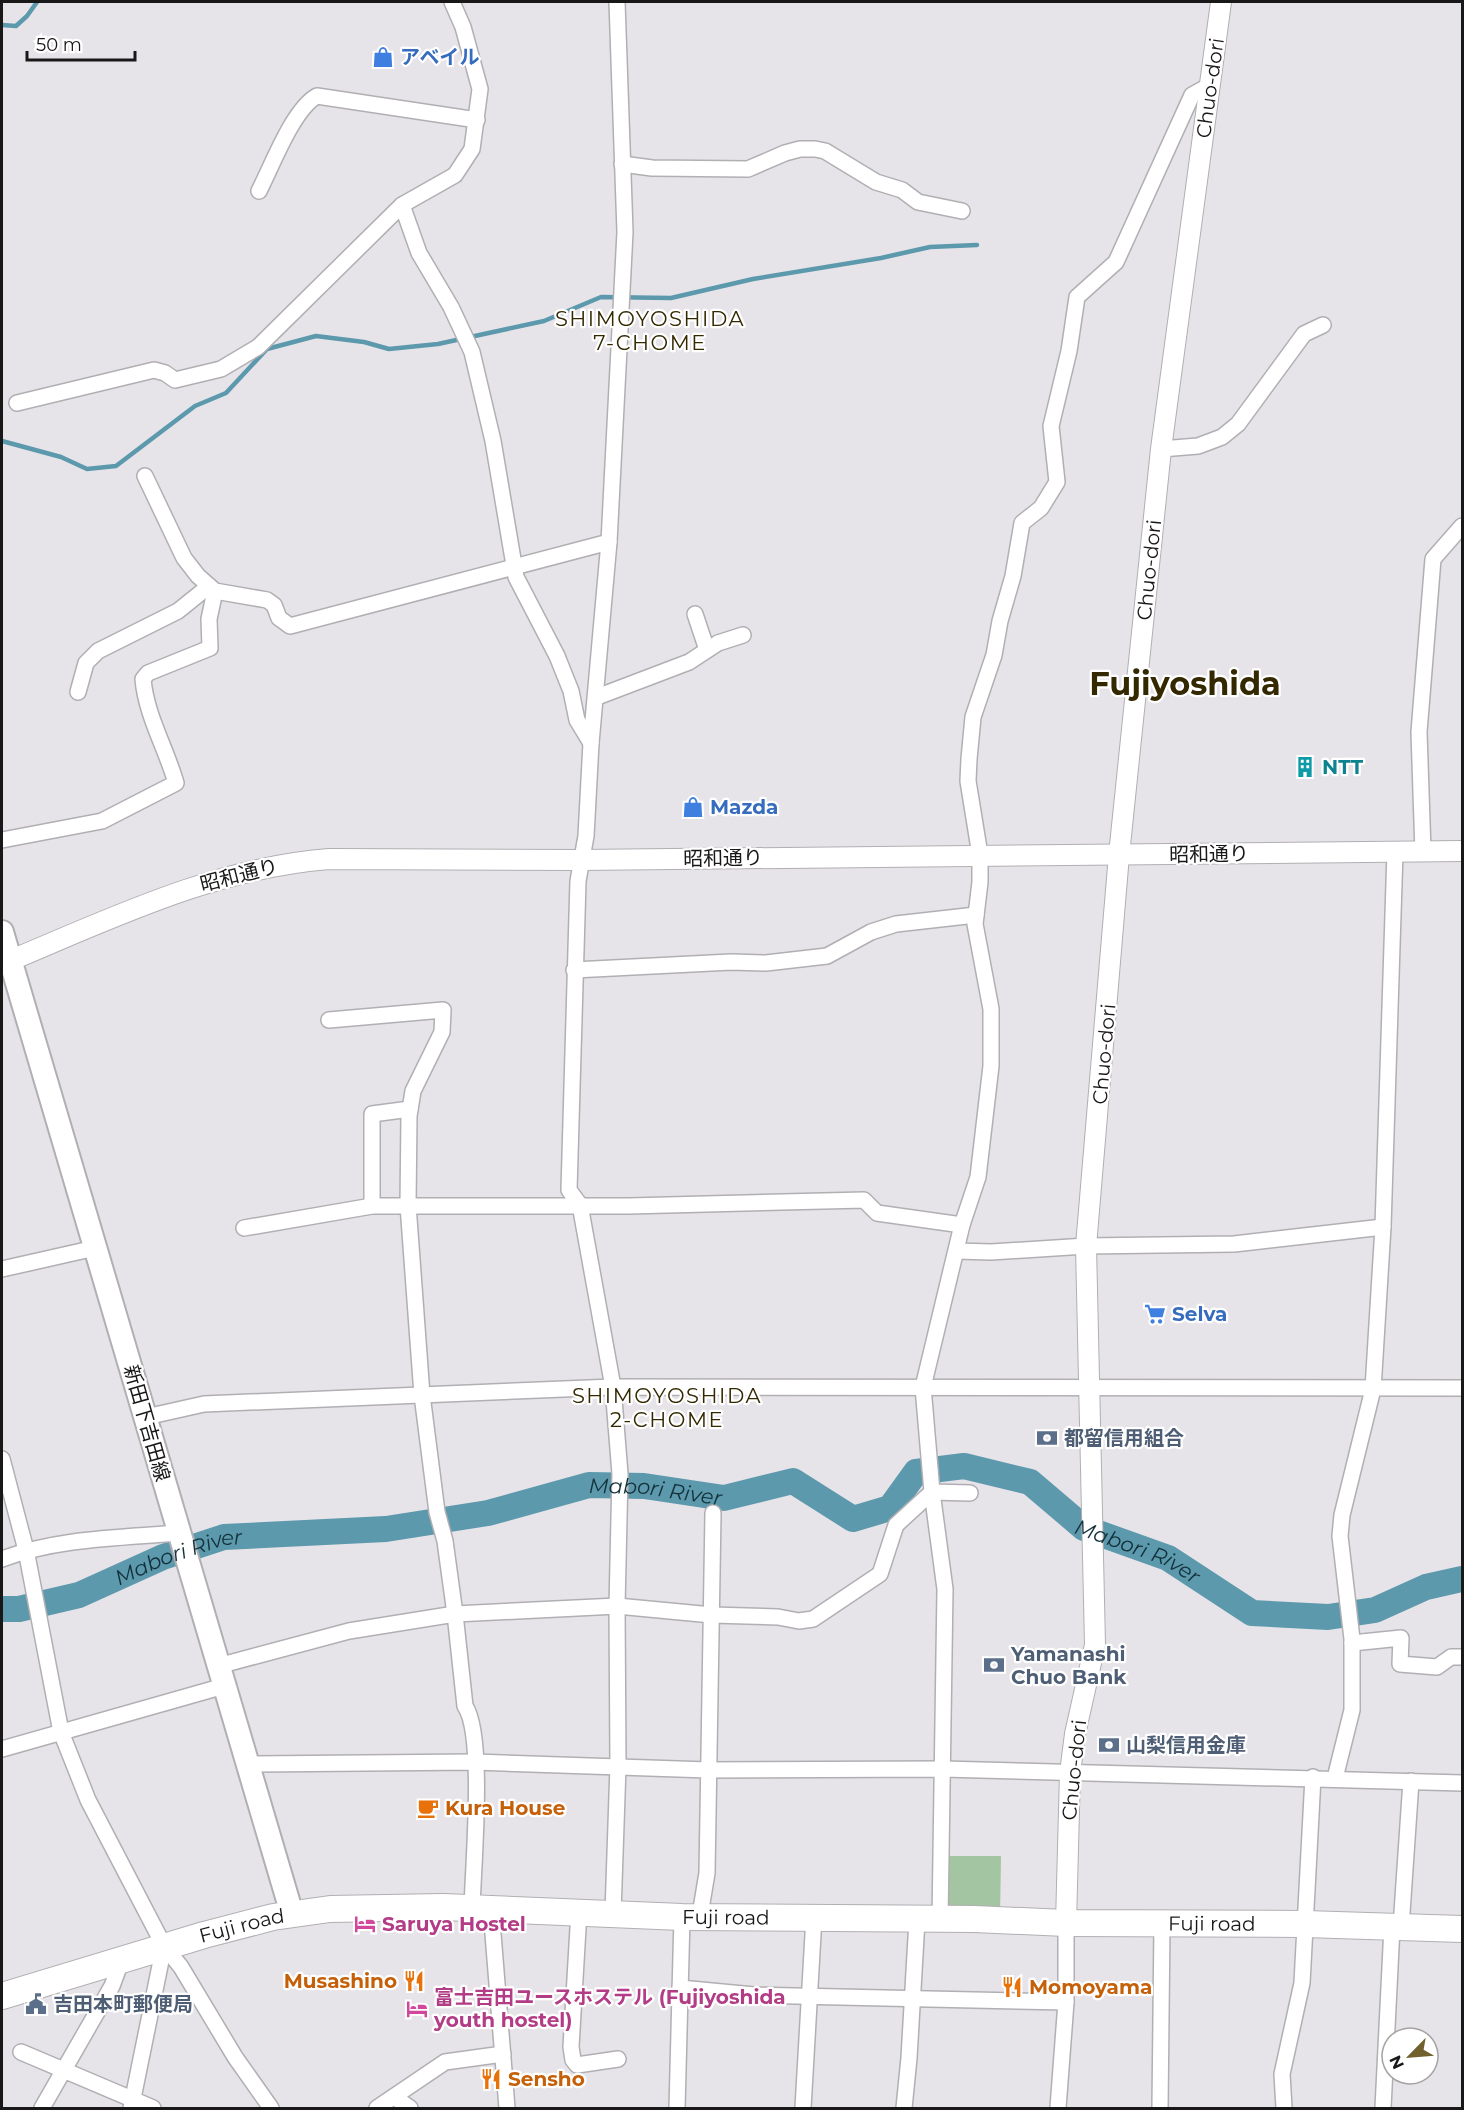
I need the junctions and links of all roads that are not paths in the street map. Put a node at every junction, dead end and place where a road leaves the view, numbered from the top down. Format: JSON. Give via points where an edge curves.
{"nodes":[{"id":1,"x":452,"y":2,"type":"edge"},
{"id":2,"x":616,"y":2,"type":"edge"},
{"id":3,"x":1221,"y":2,"type":"edge"},
{"id":4,"x":1210,"y":85,"type":"junction"},
{"id":5,"x":477,"y":120,"type":"junction"},
{"id":6,"x":622,"y":164,"type":"junction"},
{"id":7,"x":259,"y":190,"type":"dead end"},
{"id":8,"x":402,"y":205,"type":"junction"},
{"id":9,"x":962,"y":211,"type":"dead end"},
{"id":10,"x":1323,"y":325,"type":"dead end"},
{"id":11,"x":17,"y":403,"type":"dead end"},
{"id":12,"x":1161,"y":449,"type":"junction"},
{"id":13,"x":145,"y":476,"type":"dead end"},
{"id":14,"x":1462,"y":526,"type":"edge"},
{"id":15,"x":609,"y":542,"type":"junction"},
{"id":16,"x":514,"y":567,"type":"junction"},
{"id":17,"x":212,"y":588,"type":"junction"},
{"id":18,"x":695,"y":614,"type":"dead end"},
{"id":19,"x":743,"y":635,"type":"dead end"},
{"id":20,"x":707,"y":650,"type":"junction"},
{"id":21,"x":78,"y":692,"type":"dead end"},
{"id":22,"x":597,"y":697,"type":"junction"},
{"id":23,"x":591,"y":743,"type":"junction"},
{"id":24,"x":2,"y":840,"type":"edge"},
{"id":25,"x":1462,"y":851,"type":"edge"},
{"id":26,"x":1395,"y":852,"type":"junction"},
{"id":27,"x":1423,"y":852,"type":"junction"},
{"id":28,"x":980,"y":855,"type":"junction"},
{"id":29,"x":1119,"y":855,"type":"junction"},
{"id":30,"x":580,"y":860,"type":"junction"},
{"id":31,"x":976,"y":915,"type":"junction"},
{"id":32,"x":2,"y":932,"type":"edge"},
{"id":33,"x":6,"y":962,"type":"edge"},
{"id":34,"x":574,"y":970,"type":"junction"},
{"id":35,"x":330,"y":1020,"type":"dead end"},
{"id":36,"x":410,"y":1109,"type":"junction"},
{"id":37,"x":408,"y":1205,"type":"junction"},
{"id":38,"x":580,"y":1205,"type":"junction"},
{"id":39,"x":372,"y":1206,"type":"junction"},
{"id":40,"x":962,"y":1225,"type":"junction"},
{"id":41,"x":1383,"y":1227,"type":"junction"},
{"id":42,"x":244,"y":1228,"type":"dead end"},
{"id":43,"x":1086,"y":1246,"type":"junction"},
{"id":44,"x":95,"y":1248,"type":"junction"},
{"id":45,"x":957,"y":1251,"type":"junction"},
{"id":46,"x":2,"y":1269,"type":"edge"},
{"id":47,"x":1088,"y":1386,"type":"junction"},
{"id":48,"x":613,"y":1387,"type":"junction"},
{"id":49,"x":923,"y":1387,"type":"junction"},
{"id":50,"x":1462,"y":1388,"type":"edge"},
{"id":51,"x":1373,"y":1389,"type":"junction"},
{"id":52,"x":422,"y":1395,"type":"junction"},
{"id":53,"x":146,"y":1417,"type":"junction"},
{"id":54,"x":2,"y":1459,"type":"edge"},
{"id":55,"x":932,"y":1492,"type":"junction"},
{"id":56,"x":970,"y":1493,"type":"dead end"},
{"id":57,"x":713,"y":1513,"type":"dead end"},
{"id":58,"x":182,"y":1543,"type":"junction"},
{"id":59,"x":26,"y":1550,"type":"junction"},
{"id":60,"x":2,"y":1559,"type":"edge"},
{"id":61,"x":616,"y":1606,"type":"junction"},
{"id":62,"x":455,"y":1614,"type":"junction"},
{"id":63,"x":712,"y":1615,"type":"junction"},
{"id":64,"x":1352,"y":1641,"type":"junction"},
{"id":65,"x":1462,"y":1657,"type":"edge"},
{"id":66,"x":221,"y":1676,"type":"junction"},
{"id":67,"x":61,"y":1732,"type":"junction"},
{"id":68,"x":2,"y":1749,"type":"edge"},
{"id":69,"x":475,"y":1762,"type":"junction"},
{"id":70,"x":247,"y":1764,"type":"junction"},
{"id":71,"x":618,"y":1766,"type":"junction"},
{"id":72,"x":943,"y":1768,"type":"junction"},
{"id":73,"x":708,"y":1770,"type":"junction"},
{"id":74,"x":1070,"y":1773,"type":"junction"},
{"id":75,"x":1313,"y":1777,"type":"junction"},
{"id":76,"x":1335,"y":1778,"type":"junction"},
{"id":77,"x":1410,"y":1781,"type":"junction"},
{"id":78,"x":1462,"y":1783,"type":"edge"},
{"id":79,"x":481,"y":1908,"type":"junction"},
{"id":80,"x":579,"y":1911,"type":"junction"},
{"id":81,"x":612,"y":1912,"type":"junction"},
{"id":82,"x":292,"y":1914,"type":"junction"},
{"id":83,"x":691,"y":1916,"type":"junction"},
{"id":84,"x":814,"y":1917,"type":"junction"},
{"id":85,"x":928,"y":1920,"type":"junction"},
{"id":86,"x":1066,"y":1923,"type":"junction"},
{"id":87,"x":1162,"y":1924,"type":"junction"},
{"id":88,"x":1305,"y":1924,"type":"junction"},
{"id":89,"x":1397,"y":1927,"type":"junction"},
{"id":90,"x":1462,"y":1929,"type":"edge"},
{"id":91,"x":164,"y":1946,"type":"junction"},
{"id":92,"x":122,"y":1959,"type":"junction"},
{"id":93,"x":680,"y":1988,"type":"junction"},
{"id":94,"x":2,"y":1996,"type":"edge"},
{"id":95,"x":809,"y":1996,"type":"junction"},
{"id":96,"x":913,"y":1999,"type":"junction"},
{"id":97,"x":1066,"y":2002,"type":"junction"},
{"id":98,"x":21,"y":2052,"type":"dead end"},
{"id":99,"x":503,"y":2054,"type":"junction"},
{"id":100,"x":618,"y":2059,"type":"dead end"},
{"id":101,"x":62,"y":2070,"type":"junction"},
{"id":102,"x":393,"y":2097,"type":"junction"},
{"id":103,"x":132,"y":2104,"type":"edge"},
{"id":104,"x":42,"y":2109,"type":"edge"},
{"id":105,"x":153,"y":2109,"type":"edge"},
{"id":106,"x":271,"y":2109,"type":"edge"},
{"id":107,"x":377,"y":2109,"type":"edge"},
{"id":108,"x":410,"y":2109,"type":"edge"},
{"id":109,"x":507,"y":2109,"type":"edge"},
{"id":110,"x":677,"y":2109,"type":"edge"},
{"id":111,"x":803,"y":2109,"type":"edge"},
{"id":112,"x":904,"y":2109,"type":"edge"},
{"id":113,"x":1058,"y":2109,"type":"edge"},
{"id":114,"x":1160,"y":2109,"type":"edge"},
{"id":115,"x":1284,"y":2109,"type":"edge"},
{"id":116,"x":1383,"y":2109,"type":"edge"}],
"edges":[{"from":1,"to":5,"type":"street","via":[[480,88]]},
{"from":2,"to":6,"type":"street"},
{"from":3,"to":4,"type":"street","name":"Chuo-dori"},
{"from":4,"to":12,"type":"street","name":"Chuo-dori"},
{"from":4,"to":28,"type":"street","via":[[1192,95],[1116,261],[1077,297],[1051,426],[1057,482],[1041,508],[1022,523],[994,655],[973,717],[968,781]]},
{"from":5,"to":7,"type":"street","via":[[317,96],[295,120]]},
{"from":5,"to":8,"type":"street","via":[[472,149],[455,175]]},
{"from":6,"to":9,"type":"street","via":[[747,169],[785,153],[815,149],[876,182],[902,190],[918,202]]},
{"from":6,"to":15,"type":"street","via":[[625,232]]},
{"from":8,"to":11,"type":"street","via":[[258,347],[221,369],[175,380],[154,370]]},
{"from":8,"to":16,"type":"street","via":[[419,253],[472,352],[493,441]]},
{"from":10,"to":12,"type":"street","via":[[1304,334],[1238,424],[1222,437],[1198,446]]},
{"from":12,"to":29,"type":"street","name":"Chuo-dori"},
{"from":13,"to":17,"type":"street","via":[[184,558]]},
{"from":14,"to":27,"type":"street","via":[[1433,559],[1419,732]]},
{"from":15,"to":16,"type":"street"},
{"from":15,"to":22,"type":"street"},
{"from":16,"to":17,"type":"street","via":[[290,626],[267,600]]},
{"from":16,"to":23,"type":"street","via":[[523,595],[564,670],[577,720]]},
{"from":17,"to":21,"type":"street","via":[[178,611],[98,651],[86,663]]},
{"from":17,"to":24,"type":"street","via":[[210,648],[148,673],[143,679],[145,699],[176,783],[102,821]]},
{"from":18,"to":20,"type":"street"},
{"from":19,"to":20,"type":"street"},
{"from":20,"to":22,"type":"street","via":[[689,662]]},
{"from":22,"to":23,"type":"street"},
{"from":23,"to":30,"type":"street","via":[[586,836]]},
{"from":25,"to":27,"type":"street","name":"昭和通り"},
{"from":26,"to":27,"type":"street","name":"昭和通り"},
{"from":26,"to":29,"type":"street","name":"昭和通り"},
{"from":26,"to":41,"type":"street"},
{"from":28,"to":29,"type":"street","name":"昭和通り"},
{"from":28,"to":30,"type":"street","name":"昭和通り"},
{"from":28,"to":31,"type":"street"},
{"from":29,"to":43,"type":"street","name":"Chuo-dori"},
{"from":30,"to":33,"type":"street","name":"昭和通り","via":[[329,859],[284,864],[223,877],[175,893]]},
{"from":30,"to":34,"type":"street"},
{"from":31,"to":34,"type":"street","via":[[896,924],[871,932],[827,956],[766,963]]},
{"from":31,"to":40,"type":"street","via":[[991,1009],[992,1066],[978,1177]]},
{"from":32,"to":33,"type":"main road","name":"新田下吉田線"},
{"from":33,"to":44,"type":"main road","name":"新田下吉田線"},
{"from":34,"to":38,"type":"street","via":[[569,1190]]},
{"from":35,"to":36,"type":"street","via":[[443,1011],[442,1032],[413,1091]]},
{"from":36,"to":37,"type":"street"},
{"from":36,"to":39,"type":"street","via":[[372,1114]]},
{"from":37,"to":38,"type":"street"},
{"from":37,"to":39,"type":"street"},
{"from":37,"to":52,"type":"street"},
{"from":38,"to":40,"type":"street","via":[[864,1200],[877,1214]]},
{"from":38,"to":48,"type":"street"},
{"from":39,"to":42,"type":"street"},
{"from":40,"to":45,"type":"street"},
{"from":41,"to":43,"type":"street","via":[[1234,1244]]},
{"from":41,"to":51,"type":"street"},
{"from":43,"to":45,"type":"street"},
{"from":43,"to":47,"type":"street","name":"Chuo-dori"},
{"from":44,"to":46,"type":"street"},
{"from":44,"to":53,"type":"main road","name":"新田下吉田線"},
{"from":45,"to":49,"type":"street"},
{"from":47,"to":49,"type":"street"},
{"from":47,"to":51,"type":"street"},
{"from":47,"to":74,"type":"street","name":"Chuo-dori","via":[[1095,1646]]},
{"from":48,"to":49,"type":"street"},
{"from":48,"to":52,"type":"street"},
{"from":48,"to":61,"type":"street","via":[[620,1474]]},
{"from":49,"to":55,"type":"street"},
{"from":50,"to":51,"type":"street"},
{"from":51,"to":64,"type":"street","via":[[1340,1536]]},
{"from":52,"to":53,"type":"street","via":[[204,1404]]},
{"from":52,"to":62,"type":"street"},
{"from":53,"to":58,"type":"main road","name":"新田下吉田線"},
{"from":54,"to":59,"type":"street"},
{"from":55,"to":56,"type":"street"},
{"from":55,"to":63,"type":"street","via":[[896,1525],[880,1574],[813,1618],[799,1621]]},
{"from":55,"to":72,"type":"street","via":[[945,1589]]},
{"from":57,"to":63,"type":"street"},
{"from":58,"to":59,"type":"street","via":[[67,1542]]},
{"from":58,"to":66,"type":"main road","name":"新田下吉田線"},
{"from":59,"to":60,"type":"street"},
{"from":59,"to":67,"type":"street"},
{"from":61,"to":62,"type":"street"},
{"from":61,"to":63,"type":"street"},
{"from":61,"to":71,"type":"street"},
{"from":62,"to":66,"type":"street","via":[[349,1631]]},
{"from":62,"to":69,"type":"street","via":[[465,1706],[472,1716]]},
{"from":63,"to":73,"type":"street"},
{"from":64,"to":65,"type":"street","via":[[1401,1638],[1400,1664],[1437,1667],[1451,1657]]},
{"from":64,"to":76,"type":"street","via":[[1352,1710]]},
{"from":66,"to":67,"type":"street"},
{"from":66,"to":70,"type":"main road","name":"新田下吉田線"},
{"from":67,"to":68,"type":"street"},
{"from":67,"to":91,"type":"street","via":[[88,1800]]},
{"from":69,"to":70,"type":"street"},
{"from":69,"to":71,"type":"street"},
{"from":69,"to":79,"type":"street"},
{"from":70,"to":82,"type":"main road","name":"新田下吉田線"},
{"from":71,"to":73,"type":"street"},
{"from":71,"to":81,"type":"street"},
{"from":72,"to":73,"type":"street"},
{"from":72,"to":74,"type":"street"},
{"from":72,"to":85,"type":"street"},
{"from":73,"to":83,"type":"street","via":[[707,1873]]},
{"from":74,"to":75,"type":"street"},
{"from":74,"to":86,"type":"street","name":"Chuo-dori"},
{"from":75,"to":76,"type":"street"},
{"from":75,"to":88,"type":"street"},
{"from":76,"to":77,"type":"street"},
{"from":77,"to":78,"type":"street"},
{"from":77,"to":89,"type":"street"},
{"from":79,"to":80,"type":"highway","name":"Fuji road"},
{"from":79,"to":82,"type":"highway","name":"Fuji road","via":[[330,1909]]},
{"from":79,"to":99,"type":"street"},
{"from":80,"to":81,"type":"highway","name":"Fuji road"},
{"from":80,"to":100,"type":"street","via":[[573,2060],[577,2065]]},
{"from":81,"to":83,"type":"highway","name":"Fuji road"},
{"from":82,"to":91,"type":"highway","name":"Fuji road"},
{"from":83,"to":84,"type":"highway","name":"Fuji road"},
{"from":83,"to":93,"type":"street"},
{"from":84,"to":85,"type":"highway","name":"Fuji road"},
{"from":84,"to":95,"type":"street"},
{"from":85,"to":86,"type":"highway","name":"Fuji road"},
{"from":85,"to":96,"type":"street"},
{"from":86,"to":87,"type":"highway","name":"Fuji road"},
{"from":86,"to":97,"type":"street","name":"Chuo-dori"},
{"from":87,"to":88,"type":"highway","name":"Fuji road"},
{"from":87,"to":114,"type":"street"},
{"from":88,"to":89,"type":"highway","name":"Fuji road"},
{"from":88,"to":115,"type":"street","via":[[1302,1983],[1282,2074]]},
{"from":89,"to":90,"type":"highway","name":"Fuji road"},
{"from":89,"to":116,"type":"street"},
{"from":91,"to":92,"type":"highway","name":"Fuji road"},
{"from":91,"to":103,"type":"street"},
{"from":91,"to":106,"type":"street"},
{"from":92,"to":94,"type":"highway","name":"Fuji road"},
{"from":92,"to":101,"type":"street","via":[[112,1986]]},
{"from":93,"to":95,"type":"street"},
{"from":93,"to":110,"type":"street"},
{"from":95,"to":96,"type":"street"},
{"from":95,"to":111,"type":"street"},
{"from":96,"to":97,"type":"street"},
{"from":96,"to":112,"type":"street"},
{"from":97,"to":113,"type":"street","name":"Chuo-dori"},
{"from":98,"to":101,"type":"street"},
{"from":99,"to":102,"type":"street","via":[[445,2062]]},
{"from":99,"to":109,"type":"street"},
{"from":101,"to":103,"type":"street"},
{"from":101,"to":104,"type":"street"},
{"from":102,"to":107,"type":"street"},
{"from":102,"to":108,"type":"street"},
{"from":103,"to":105,"type":"street"}]}
